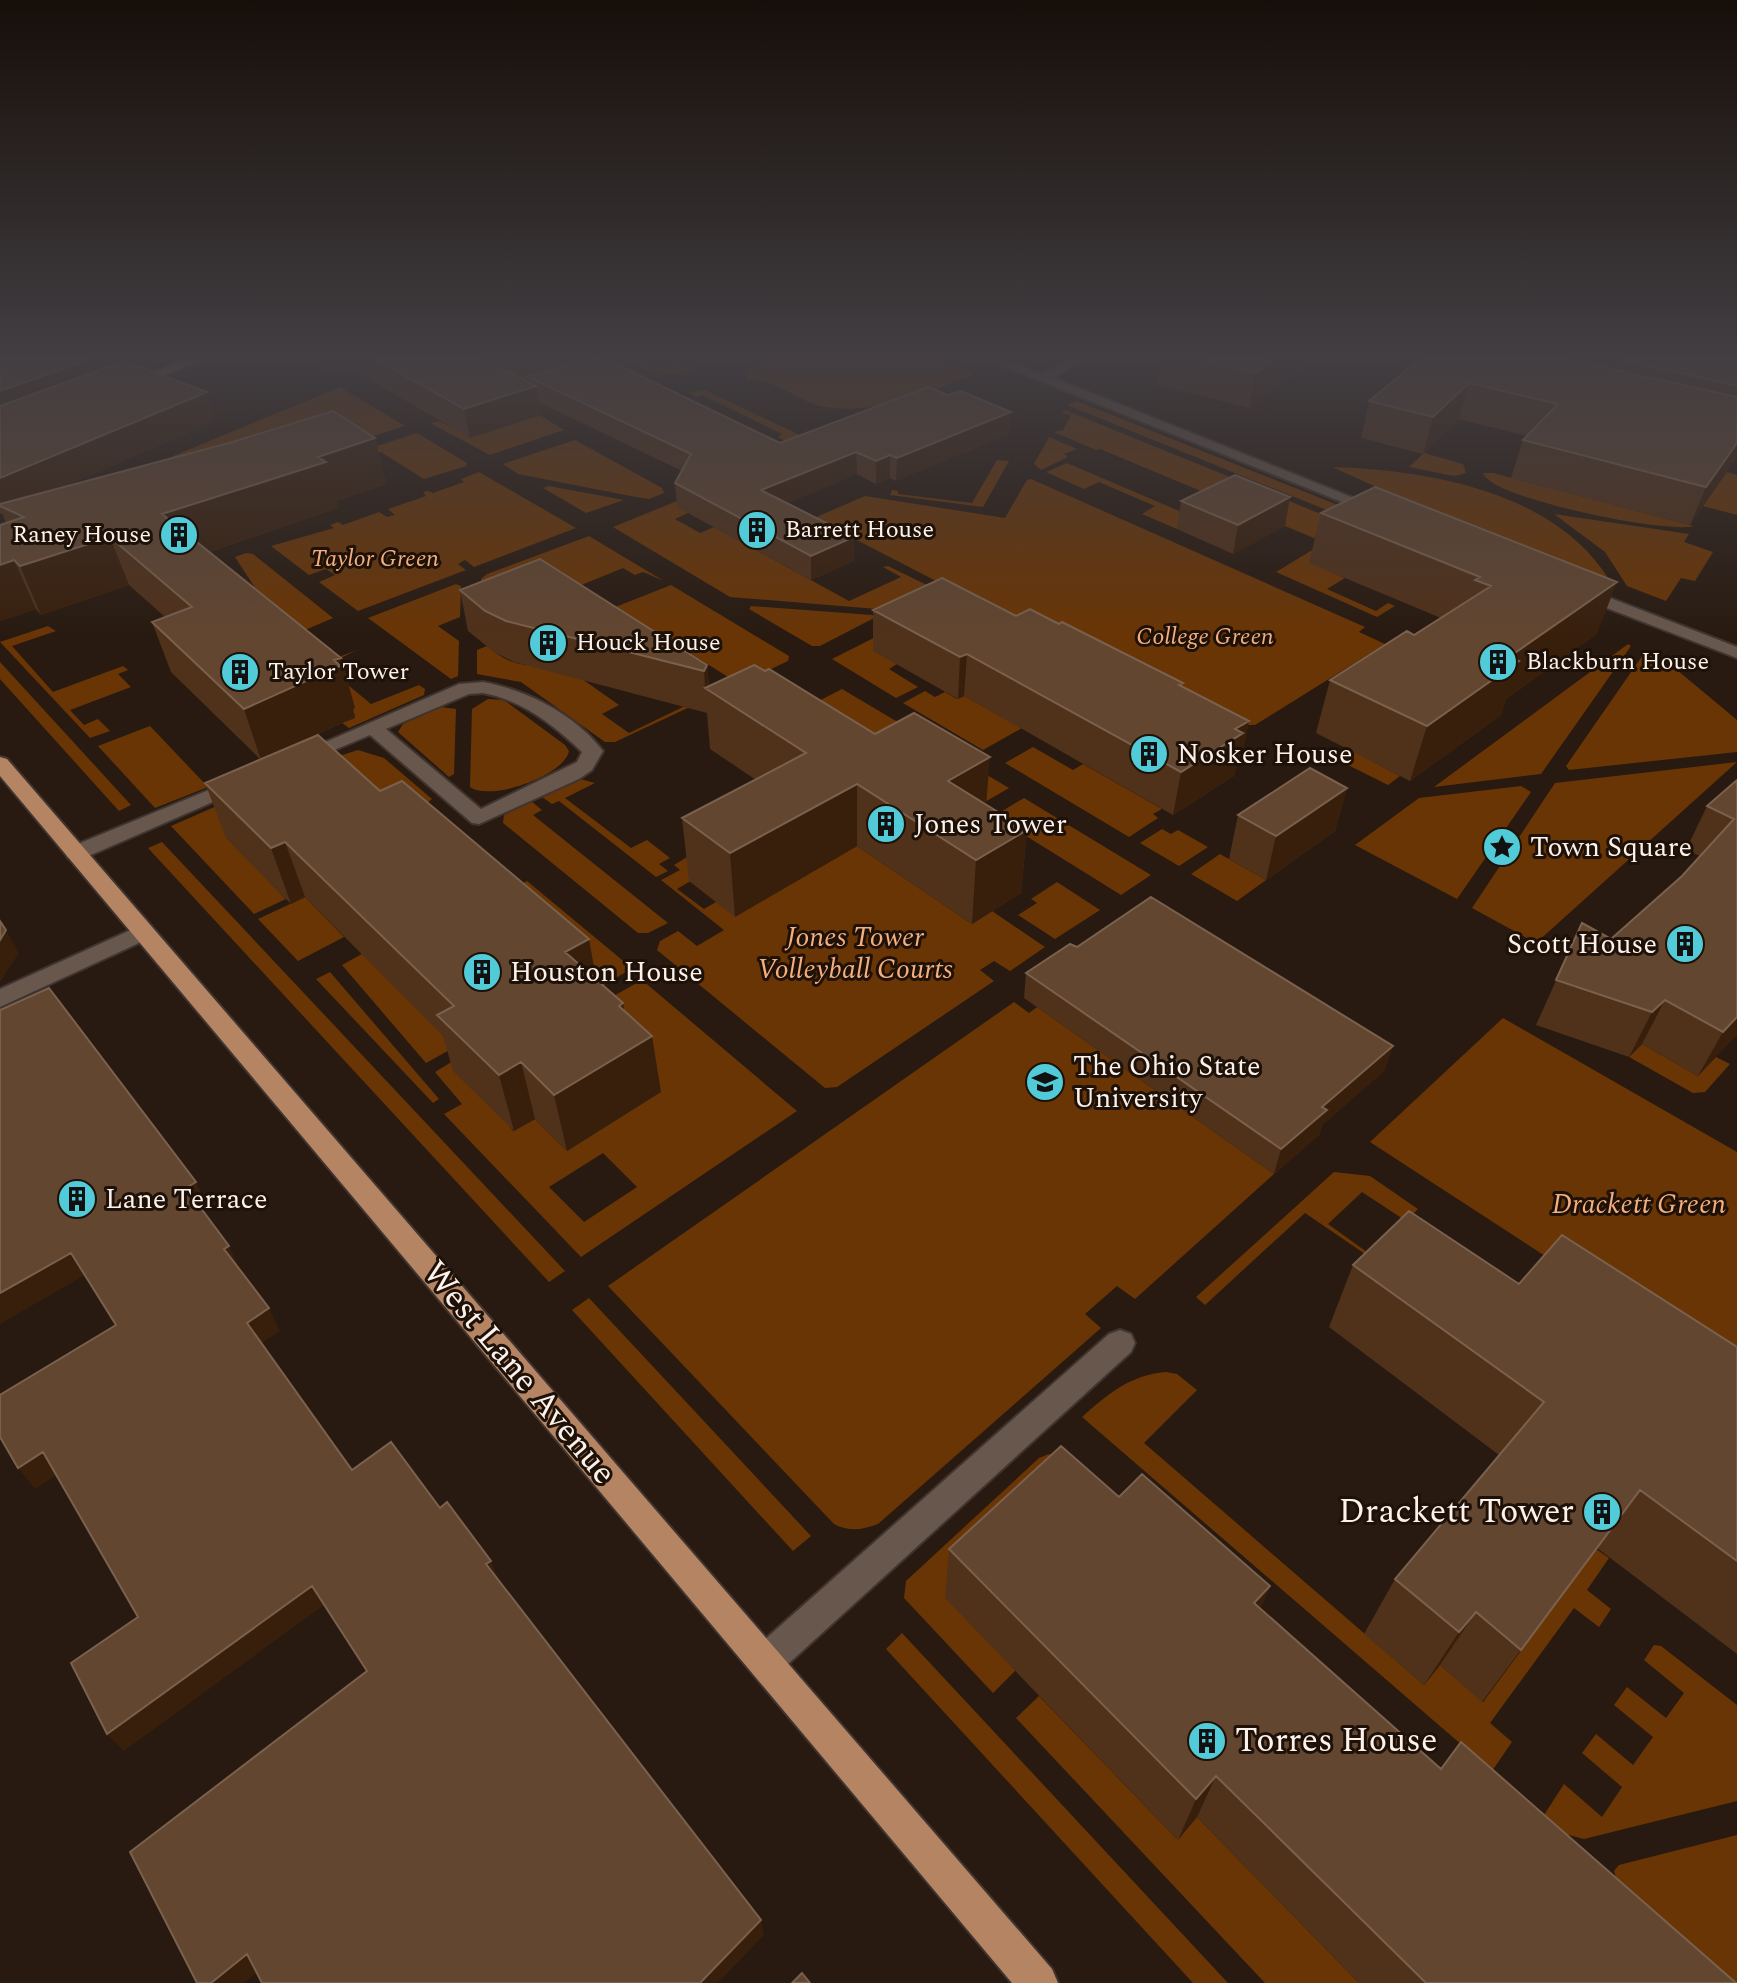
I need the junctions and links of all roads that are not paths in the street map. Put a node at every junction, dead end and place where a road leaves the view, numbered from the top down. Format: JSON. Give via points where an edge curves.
{"nodes":[{"id":1,"x":1227,"y":452,"type":"edge"},
{"id":2,"x":1396,"y":518,"type":"edge"},
{"id":3,"x":1567,"y":586,"type":"edge"},
{"id":4,"x":1737,"y":653,"type":"edge"},
{"id":5,"x":372,"y":727,"type":"junction"},
{"id":6,"x":0,"y":763,"type":"edge"},
{"id":7,"x":281,"y":766,"type":"edge"},
{"id":8,"x":254,"y":777,"type":"edge"},
{"id":9,"x":76,"y":853,"type":"junction"},
{"id":10,"x":144,"y":932,"type":"junction"},
{"id":11,"x":0,"y":999,"type":"edge"},
{"id":12,"x":1120,"y":1343,"type":"dead end"},
{"id":13,"x":765,"y":1662,"type":"junction"},
{"id":14,"x":1038,"y":1983,"type":"edge"}],
"edges":[{"from":1,"to":2,"type":"street"},
{"from":3,"to":4,"type":"street"},
{"from":5,"to":5,"type":"street","via":[[479,818],[572,775],[593,751],[499,688],[466,688]]},
{"from":5,"to":7,"type":"street"},
{"from":6,"to":9,"type":"main road","name":"West Lane Avenue"},
{"from":8,"to":9,"type":"street"},
{"from":9,"to":10,"type":"main road","name":"West Lane Avenue"},
{"from":10,"to":11,"type":"street"},
{"from":10,"to":13,"type":"main road","name":"West Lane Avenue"},
{"from":12,"to":13,"type":"street"},
{"from":13,"to":14,"type":"main road","name":"West Lane Avenue"}]}
